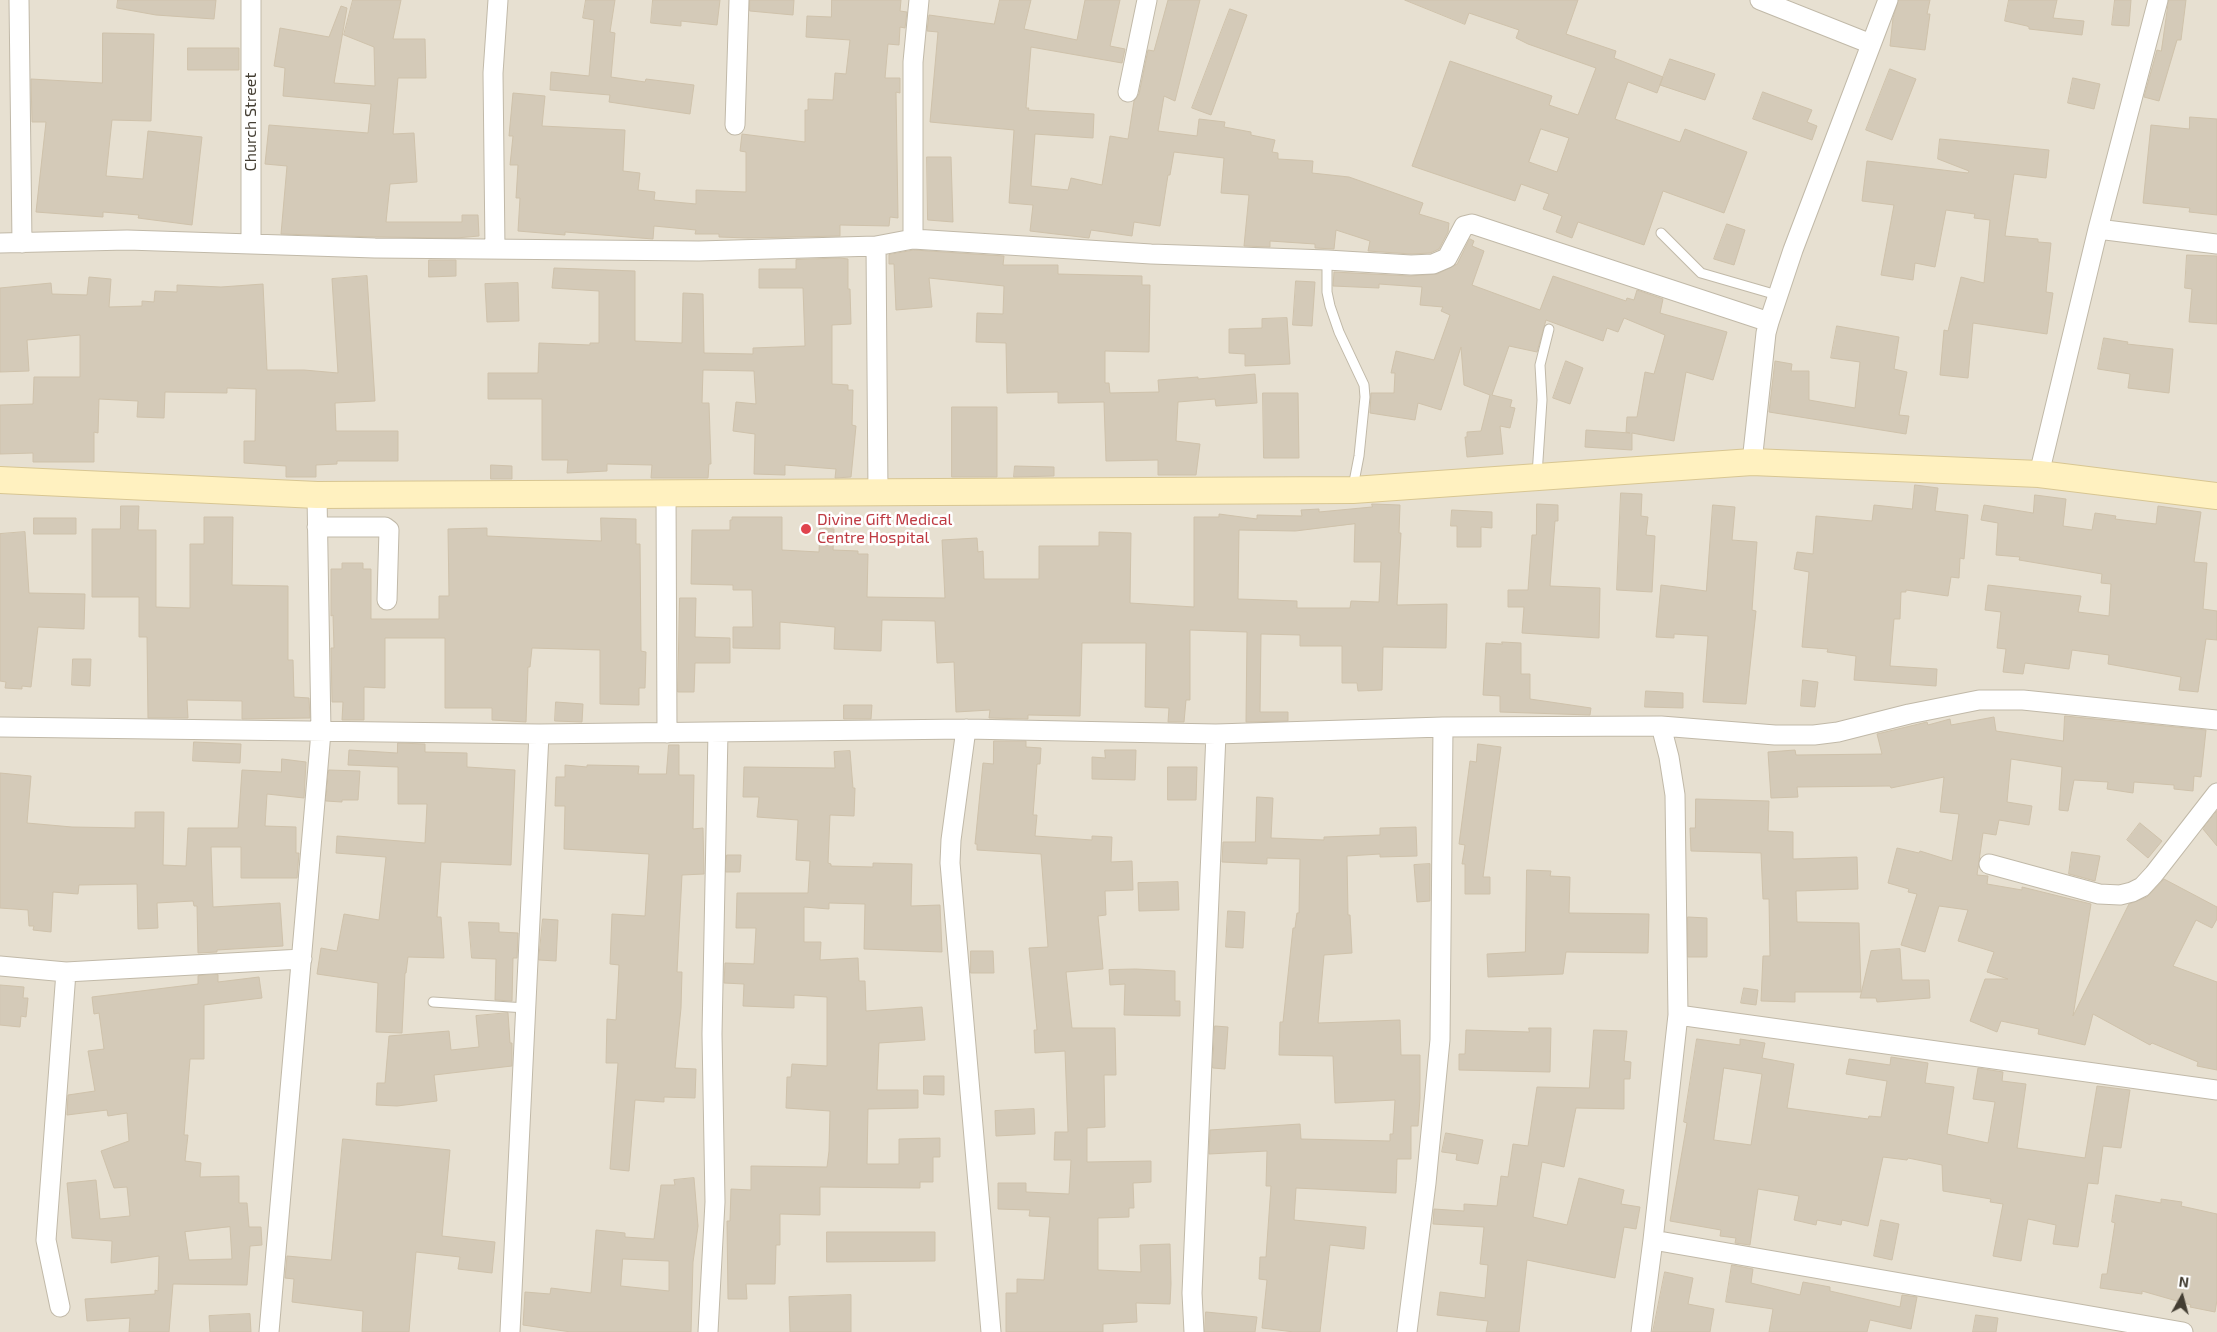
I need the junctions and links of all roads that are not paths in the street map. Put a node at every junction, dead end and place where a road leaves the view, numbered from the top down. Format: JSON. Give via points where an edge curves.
{"nodes":[{"id":1,"x":19,"y":0,"type":"edge"},
{"id":2,"x":251,"y":0,"type":"edge"},
{"id":3,"x":498,"y":0,"type":"edge"},
{"id":4,"x":739,"y":0,"type":"edge"},
{"id":5,"x":919,"y":0,"type":"edge"},
{"id":6,"x":1147,"y":0,"type":"edge"},
{"id":7,"x":1760,"y":0,"type":"edge"},
{"id":8,"x":1888,"y":0,"type":"edge"},
{"id":9,"x":2158,"y":0,"type":"edge"},
{"id":10,"x":1871,"y":44,"type":"junction"},
{"id":11,"x":1128,"y":92,"type":"dead end"},
{"id":12,"x":735,"y":125,"type":"dead end"},
{"id":13,"x":2098,"y":230,"type":"junction"},
{"id":14,"x":1661,"y":233,"type":"dead end"},
{"id":15,"x":913,"y":239,"type":"junction"},
{"id":16,"x":0,"y":243,"type":"edge"},
{"id":17,"x":22,"y":243,"type":"junction"},
{"id":18,"x":251,"y":243,"type":"junction"},
{"id":19,"x":2217,"y":244,"type":"edge"},
{"id":20,"x":876,"y":246,"type":"junction"},
{"id":21,"x":495,"y":249,"type":"junction"},
{"id":22,"x":1327,"y":260,"type":"junction"},
{"id":23,"x":1777,"y":295,"type":"junction"},
{"id":24,"x":1769,"y":322,"type":"junction"},
{"id":25,"x":1549,"y":329,"type":"dead end"},
{"id":26,"x":1752,"y":462,"type":"junction"},
{"id":27,"x":2039,"y":474,"type":"junction"},
{"id":28,"x":1537,"y":477,"type":"junction"},
{"id":29,"x":0,"y":480,"type":"edge"},
{"id":30,"x":1353,"y":490,"type":"junction"},
{"id":31,"x":666,"y":492,"type":"junction"},
{"id":32,"x":878,"y":493,"type":"junction"},
{"id":33,"x":317,"y":495,"type":"junction"},
{"id":34,"x":2217,"y":496,"type":"edge"},
{"id":35,"x":317,"y":527,"type":"junction"},
{"id":36,"x":386,"y":600,"type":"dead end"},
{"id":37,"x":2217,"y":720,"type":"edge"},
{"id":38,"x":1661,"y":726,"type":"junction"},
{"id":39,"x":0,"y":727,"type":"edge"},
{"id":40,"x":1443,"y":727,"type":"junction"},
{"id":41,"x":966,"y":729,"type":"junction"},
{"id":42,"x":321,"y":732,"type":"junction"},
{"id":43,"x":718,"y":732,"type":"junction"},
{"id":44,"x":667,"y":733,"type":"junction"},
{"id":45,"x":539,"y":734,"type":"junction"},
{"id":46,"x":1216,"y":734,"type":"junction"},
{"id":47,"x":2217,"y":793,"type":"edge"},
{"id":48,"x":1989,"y":864,"type":"dead end"},
{"id":49,"x":302,"y":959,"type":"junction"},
{"id":50,"x":0,"y":966,"type":"edge"},
{"id":51,"x":66,"y":972,"type":"junction"},
{"id":52,"x":433,"y":1002,"type":"dead end"},
{"id":53,"x":526,"y":1008,"type":"junction"},
{"id":54,"x":1678,"y":1015,"type":"junction"},
{"id":55,"x":2217,"y":1090,"type":"edge"},
{"id":56,"x":1654,"y":1240,"type":"junction"},
{"id":57,"x":60,"y":1307,"type":"dead end"},
{"id":58,"x":268,"y":1332,"type":"edge"},
{"id":59,"x":510,"y":1332,"type":"edge"},
{"id":60,"x":708,"y":1332,"type":"edge"},
{"id":61,"x":991,"y":1332,"type":"edge"},
{"id":62,"x":1194,"y":1332,"type":"edge"},
{"id":63,"x":1407,"y":1332,"type":"edge"},
{"id":64,"x":1641,"y":1332,"type":"edge"},
{"id":65,"x":2183,"y":1332,"type":"edge"}],
"edges":[{"from":1,"to":17,"type":"street"},
{"from":2,"to":18,"type":"street","name":"Church Street"},
{"from":3,"to":21,"type":"street","via":[[493,73]]},
{"from":4,"to":12,"type":"street"},
{"from":5,"to":15,"type":"street","via":[[913,62]]},
{"from":6,"to":11,"type":"street"},
{"from":7,"to":10,"type":"street"},
{"from":8,"to":10,"type":"street"},
{"from":9,"to":13,"type":"street"},
{"from":10,"to":23,"type":"street"},
{"from":13,"to":19,"type":"street"},
{"from":13,"to":27,"type":"street"},
{"from":14,"to":23,"type":"lane","via":[[1701,273]]},
{"from":15,"to":20,"type":"street"},
{"from":15,"to":22,"type":"street","via":[[1151,254]]},
{"from":16,"to":17,"type":"street"},
{"from":17,"to":18,"type":"street","via":[[127,240]]},
{"from":18,"to":21,"type":"street"},
{"from":20,"to":21,"type":"street","via":[[699,251]]},
{"from":20,"to":32,"type":"street"},
{"from":22,"to":24,"type":"street","via":[[1433,264],[1446,258],[1464,226],[1472,224]]},
{"from":22,"to":30,"type":"lane","via":[[1330,306],[1364,385]]},
{"from":23,"to":24,"type":"street"},
{"from":24,"to":26,"type":"street"},
{"from":25,"to":28,"type":"lane","via":[[1540,365],[1542,400]]},
{"from":26,"to":27,"type":"street"},
{"from":26,"to":28,"type":"street"},
{"from":27,"to":34,"type":"street"},
{"from":28,"to":30,"type":"street"},
{"from":29,"to":33,"type":"street"},
{"from":30,"to":32,"type":"street"},
{"from":31,"to":32,"type":"street"},
{"from":31,"to":33,"type":"street"},
{"from":31,"to":44,"type":"street"},
{"from":33,"to":35,"type":"street"},
{"from":35,"to":36,"type":"street","via":[[384,527],[389,530]]},
{"from":35,"to":42,"type":"street"},
{"from":37,"to":38,"type":"street","via":[[2023,700],[1979,700],[1814,735],[1775,736]]},
{"from":38,"to":40,"type":"street"},
{"from":38,"to":54,"type":"street","via":[[1675,795]]},
{"from":39,"to":42,"type":"street"},
{"from":40,"to":46,"type":"street"},
{"from":40,"to":63,"type":"street","via":[[1440,1040]]},
{"from":41,"to":43,"type":"street"},
{"from":41,"to":46,"type":"street"},
{"from":41,"to":61,"type":"street","via":[[950,840],[950,863]]},
{"from":42,"to":45,"type":"street"},
{"from":42,"to":49,"type":"street"},
{"from":43,"to":44,"type":"street"},
{"from":43,"to":60,"type":"street","via":[[712,1034],[715,1202]]},
{"from":44,"to":45,"type":"street"},
{"from":45,"to":53,"type":"street"},
{"from":46,"to":62,"type":"street","via":[[1192,1293]]},
{"from":47,"to":48,"type":"street","via":[[2154,874],[2132,892],[2100,894]]},
{"from":49,"to":51,"type":"street"},
{"from":49,"to":58,"type":"street"},
{"from":50,"to":51,"type":"street"},
{"from":51,"to":57,"type":"street","via":[[46,1240]]},
{"from":52,"to":53,"type":"lane"},
{"from":53,"to":59,"type":"street"},
{"from":54,"to":55,"type":"street"},
{"from":54,"to":56,"type":"street"},
{"from":56,"to":64,"type":"street"},
{"from":56,"to":65,"type":"street"}]}
